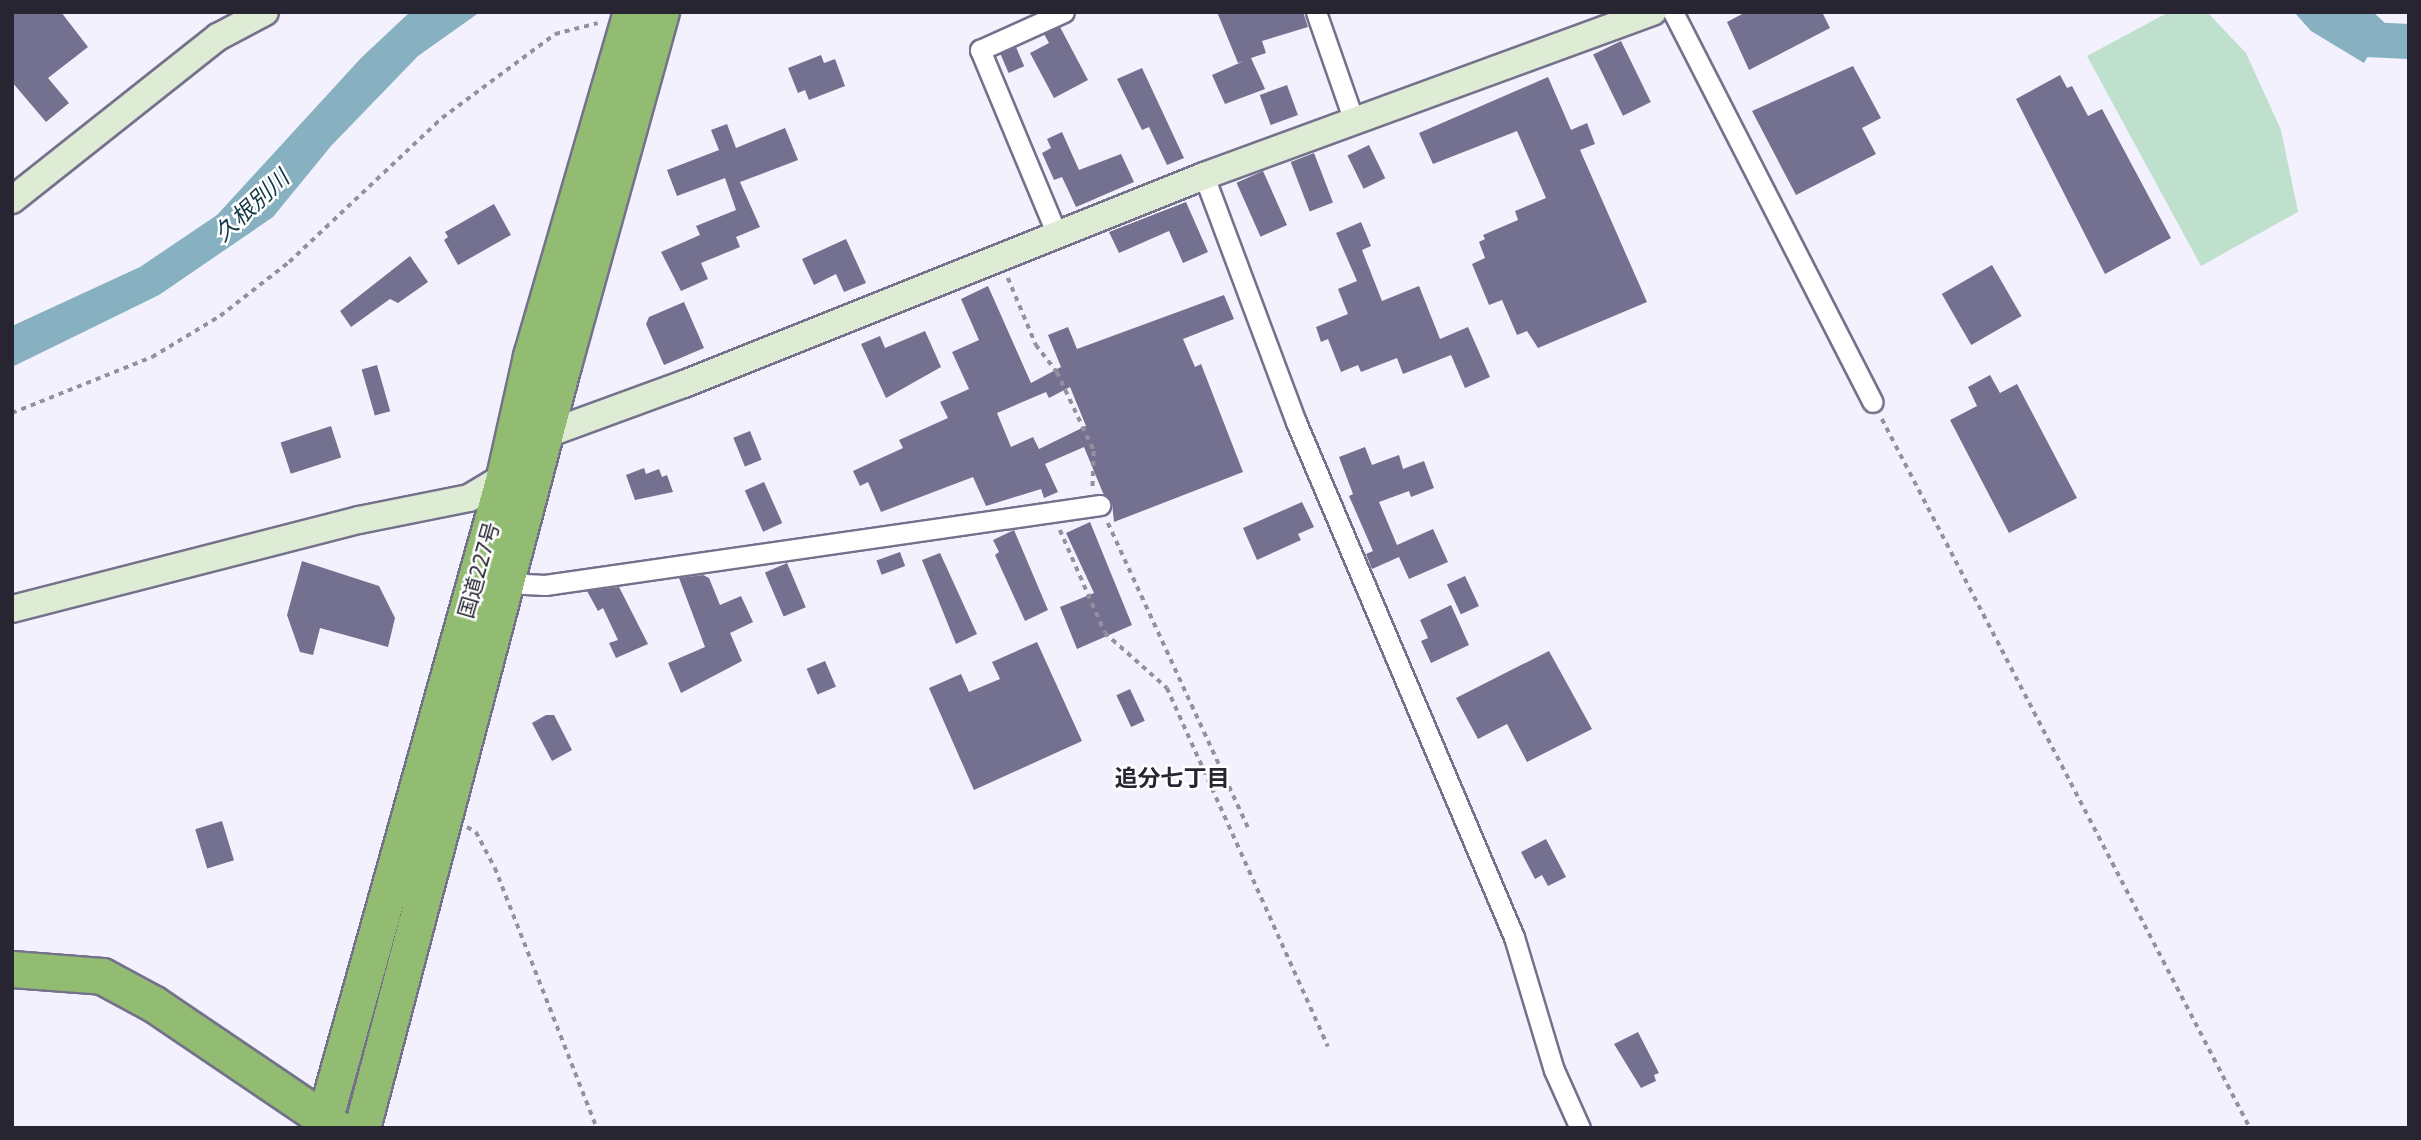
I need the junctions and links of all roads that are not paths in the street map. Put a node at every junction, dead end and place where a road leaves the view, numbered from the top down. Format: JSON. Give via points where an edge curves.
{"nodes":[{"id":1,"x":265,"y":12,"type":"edge"},
{"id":2,"x":661,"y":12,"type":"edge"},
{"id":3,"x":1064,"y":12,"type":"edge"},
{"id":4,"x":1316,"y":12,"type":"edge"},
{"id":5,"x":1653,"y":12,"type":"edge"},
{"id":6,"x":1673,"y":12,"type":"edge"},
{"id":7,"x":630,"y":17,"type":"edge"},
{"id":8,"x":1354,"y":121,"type":"junction"},
{"id":9,"x":1205,"y":176,"type":"junction"},
{"id":10,"x":12,"y":200,"type":"edge"},
{"id":11,"x":1058,"y":237,"type":"junction"},
{"id":12,"x":1873,"y":402,"type":"road end"},
{"id":13,"x":547,"y":434,"type":"junction"},
{"id":14,"x":505,"y":477,"type":"junction"},
{"id":15,"x":1100,"y":505,"type":"road end"},
{"id":16,"x":505,"y":583,"type":"junction"},
{"id":17,"x":12,"y":609,"type":"edge"},
{"id":18,"x":12,"y":969,"type":"edge"},
{"id":19,"x":328,"y":1125,"type":"edge"},
{"id":20,"x":362,"y":1128,"type":"edge"},
{"id":21,"x":1580,"y":1128,"type":"edge"}],
"edges":[{"from":1,"to":10,"type":"street","via":[[218,37]]},
{"from":2,"to":13,"type":"highway","name":"国道227号"},
{"from":3,"to":11,"type":"street","via":[[980,50]]},
{"from":4,"to":8,"type":"street"},
{"from":5,"to":8,"type":"street"},
{"from":6,"to":12,"type":"street"},
{"from":7,"to":14,"type":"highway","name":"国道227号","via":[[531,356]]},
{"from":8,"to":9,"type":"street"},
{"from":9,"to":11,"type":"street"},
{"from":9,"to":21,"type":"street","via":[[1296,422],[1514,937],[1554,1070]]},
{"from":11,"to":13,"type":"street"},
{"from":13,"to":14,"type":"street"},
{"from":13,"to":16,"type":"highway","name":"国道227号"},
{"from":14,"to":17,"type":"street","via":[[469,498],[359,520]]},
{"from":14,"to":19,"type":"highway","name":"国道227号"},
{"from":15,"to":16,"type":"street","via":[[545,584]]},
{"from":16,"to":20,"type":"highway","name":"国道227号"},
{"from":18,"to":19,"type":"highway","via":[[102,976],[154,1004]]}]}
